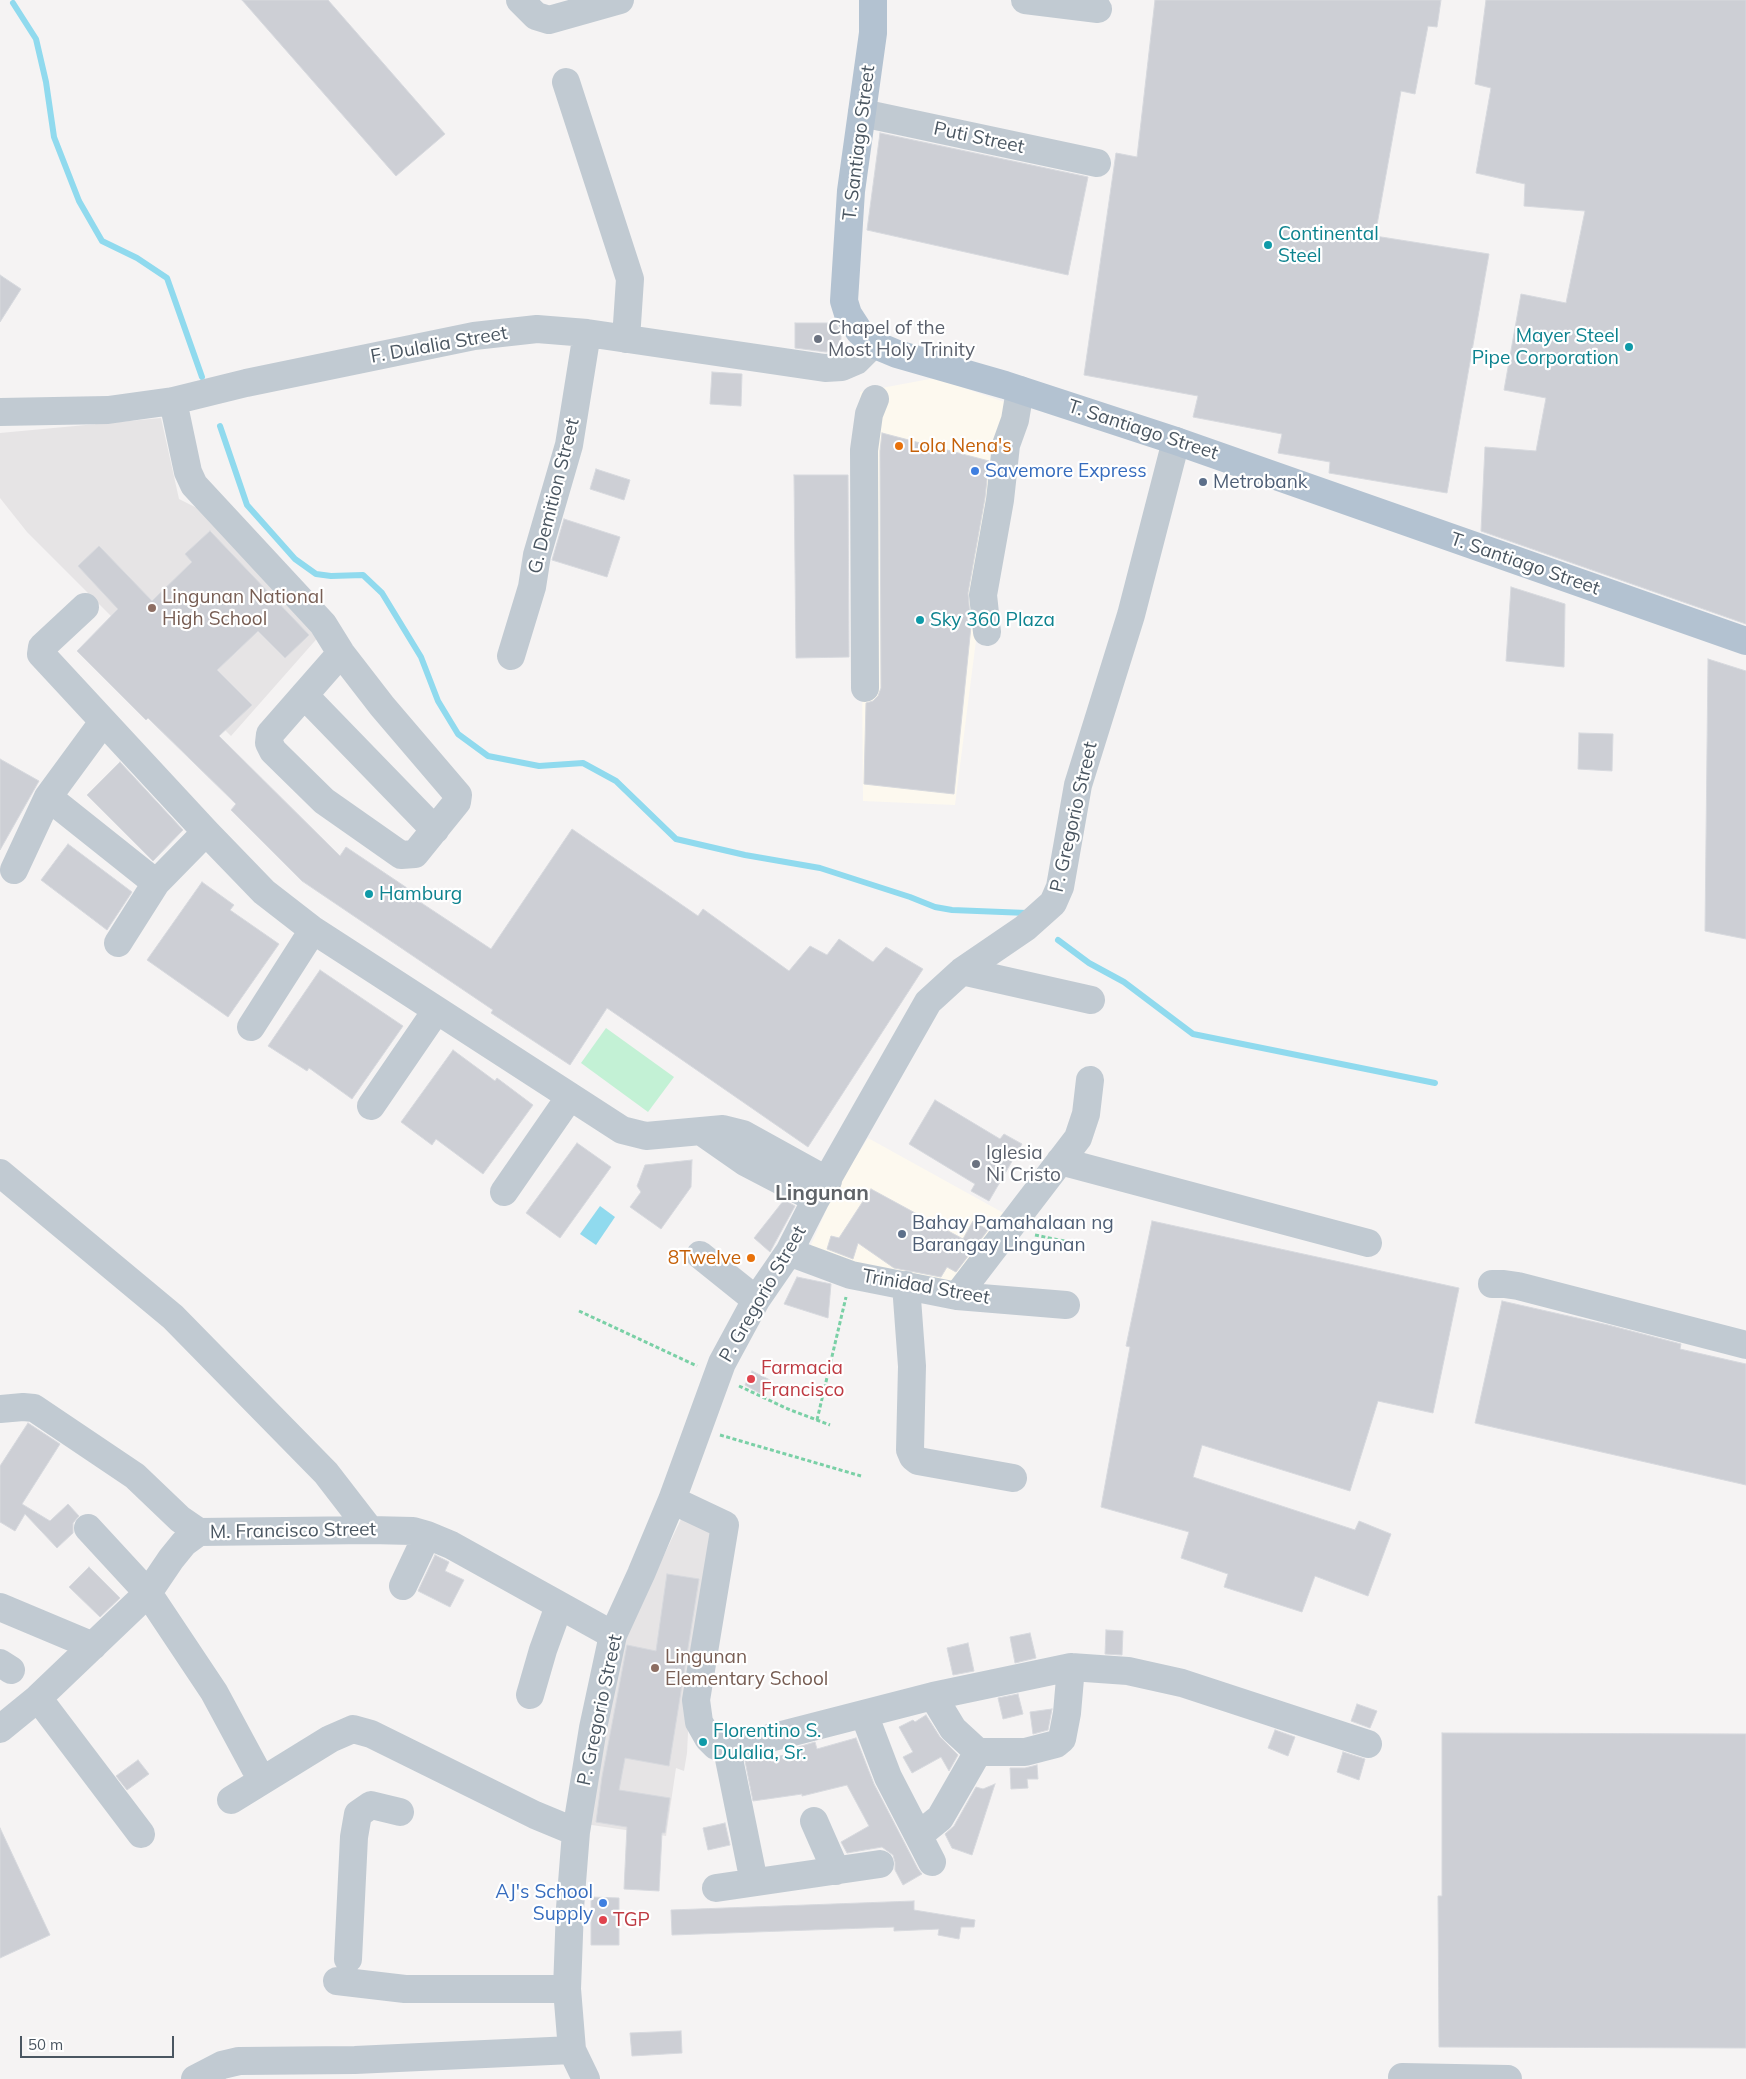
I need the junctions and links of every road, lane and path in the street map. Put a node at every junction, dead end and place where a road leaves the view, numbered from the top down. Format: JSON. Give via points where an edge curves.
{"nodes":[{"id":1,"x":520,"y":0,"type":"edge"},
{"id":2,"x":620,"y":0,"type":"edge"},
{"id":3,"x":874,"y":0,"type":"edge"},
{"id":4,"x":1025,"y":0,"type":"edge"},
{"id":5,"x":1098,"y":9,"type":"dead end"},
{"id":6,"x":566,"y":82,"type":"dead end"},
{"id":7,"x":862,"y":113,"type":"junction"},
{"id":8,"x":1097,"y":163,"type":"dead end"},
{"id":9,"x":587,"y":333,"type":"junction"},
{"id":10,"x":626,"y":339,"type":"junction"},
{"id":11,"x":873,"y":344,"type":"junction"},
{"id":12,"x":1020,"y":390,"type":"junction"},
{"id":13,"x":875,"y":399,"type":"dead end"},
{"id":14,"x":173,"y":401,"type":"junction"},
{"id":15,"x":0,"y":412,"type":"edge"},
{"id":16,"x":1176,"y":440,"type":"junction"},
{"id":17,"x":85,"y":607,"type":"dead end"},
{"id":18,"x":987,"y":632,"type":"dead end"},
{"id":19,"x":1746,"y":641,"type":"edge"},
{"id":20,"x":342,"y":653,"type":"junction"},
{"id":21,"x":512,"y":656,"type":"dead end"},
{"id":22,"x":864,"y":688,"type":"dead end"},
{"id":23,"x":304,"y":695,"type":"junction"},
{"id":24,"x":103,"y":722,"type":"junction"},
{"id":25,"x":48,"y":797,"type":"junction"},
{"id":26,"x":435,"y":830,"type":"junction"},
{"id":27,"x":206,"y":832,"type":"junction"},
{"id":28,"x":14,"y":870,"type":"dead end"},
{"id":29,"x":156,"y":883,"type":"junction"},
{"id":30,"x":314,"y":930,"type":"junction"},
{"id":31,"x":118,"y":943,"type":"dead end"},
{"id":32,"x":962,"y":972,"type":"junction"},
{"id":33,"x":1091,"y":1000,"type":"dead end"},
{"id":34,"x":436,"y":1011,"type":"junction"},
{"id":35,"x":251,"y":1028,"type":"dead end"},
{"id":36,"x":1090,"y":1080,"type":"dead end"},
{"id":37,"x":569,"y":1098,"type":"junction"},
{"id":38,"x":371,"y":1106,"type":"dead end"},
{"id":39,"x":1060,"y":1161,"type":"junction"},
{"id":40,"x":0,"y":1173,"type":"edge"},
{"id":41,"x":822,"y":1190,"type":"junction"},
{"id":42,"x":504,"y":1192,"type":"dead end"},
{"id":43,"x":1007,"y":1229,"type":"junction"},
{"id":44,"x":1368,"y":1242,"type":"dead end"},
{"id":45,"x":1079,"y":1244,"type":"dead end"},
{"id":46,"x":789,"y":1252,"type":"junction"},
{"id":47,"x":700,"y":1255,"type":"dead end"},
{"id":48,"x":851,"y":1275,"type":"junction"},
{"id":49,"x":1492,"y":1284,"type":"dead end"},
{"id":50,"x":906,"y":1285,"type":"junction"},
{"id":51,"x":957,"y":1296,"type":"junction"},
{"id":52,"x":756,"y":1300,"type":"junction"},
{"id":53,"x":1066,"y":1305,"type":"dead end"},
{"id":54,"x":579,"y":1311,"type":"dead end"},
{"id":55,"x":1746,"y":1345,"type":"edge"},
{"id":56,"x":718,"y":1375,"type":"junction"},
{"id":57,"x":1,"y":1410,"type":"edge"},
{"id":58,"x":817,"y":1420,"type":"junction"},
{"id":59,"x":830,"y":1425,"type":"dead end"},
{"id":60,"x":698,"y":1428,"type":"junction"},
{"id":61,"x":862,"y":1476,"type":"dead end"},
{"id":62,"x":1012,"y":1478,"type":"dead end"},
{"id":63,"x":672,"y":1500,"type":"junction"},
{"id":64,"x":88,"y":1528,"type":"dead end"},
{"id":65,"x":370,"y":1530,"type":"junction"},
{"id":66,"x":199,"y":1532,"type":"junction"},
{"id":67,"x":427,"y":1535,"type":"junction"},
{"id":68,"x":403,"y":1586,"type":"dead end"},
{"id":69,"x":148,"y":1594,"type":"junction"},
{"id":70,"x":560,"y":1606,"type":"junction"},
{"id":71,"x":0,"y":1607,"type":"edge"},
{"id":72,"x":613,"y":1635,"type":"junction"},
{"id":73,"x":93,"y":1646,"type":"junction"},
{"id":74,"x":1071,"y":1667,"type":"junction"},
{"id":75,"x":530,"y":1695,"type":"dead end"},
{"id":76,"x":933,"y":1696,"type":"junction"},
{"id":77,"x":38,"y":1698,"type":"junction"},
{"id":78,"x":864,"y":1714,"type":"junction"},
{"id":79,"x":0,"y":1729,"type":"edge"},
{"id":80,"x":1368,"y":1744,"type":"dead end"},
{"id":81,"x":727,"y":1749,"type":"junction"},
{"id":82,"x":978,"y":1752,"type":"junction"},
{"id":83,"x":255,"y":1768,"type":"dead end"},
{"id":84,"x":231,"y":1800,"type":"dead end"},
{"id":85,"x":400,"y":1812,"type":"dead end"},
{"id":86,"x":814,"y":1821,"type":"dead end"},
{"id":87,"x":576,"y":1832,"type":"junction"},
{"id":88,"x":141,"y":1834,"type":"dead end"},
{"id":89,"x":919,"y":1835,"type":"junction"},
{"id":90,"x":932,"y":1862,"type":"dead end"},
{"id":91,"x":880,"y":1864,"type":"dead end"},
{"id":92,"x":836,"y":1871,"type":"junction"},
{"id":93,"x":754,"y":1882,"type":"junction"},
{"id":94,"x":716,"y":1888,"type":"dead end"},
{"id":95,"x":567,"y":1989,"type":"junction"},
{"id":96,"x":572,"y":2050,"type":"junction"},
{"id":97,"x":1402,"y":2077,"type":"dead end"},
{"id":98,"x":194,"y":2079,"type":"edge"},
{"id":99,"x":586,"y":2079,"type":"edge"},
{"id":100,"x":1508,"y":2079,"type":"edge"}],
"edges":[{"from":1,"to":2,"type":"street","via":[[536,16],[549,20]]},
{"from":3,"to":7,"type":"main road","name":"T. Santiago Street"},
{"from":4,"to":5,"type":"street"},
{"from":6,"to":10,"type":"street","via":[[630,279]]},
{"from":7,"to":8,"type":"street","name":"Puti Street"},
{"from":7,"to":11,"type":"main road","name":"T. Santiago Street","via":[[851,192],[844,301],[859,331]]},
{"from":9,"to":10,"type":"street","name":"F. Dulalia Street"},
{"from":9,"to":14,"type":"street","name":"F. Dulalia Street","via":[[537,329],[474,336],[246,382]]},
{"from":9,"to":21,"type":"street","name":"G. Demition Street","via":[[570,445],[537,555],[532,586]]},
{"from":10,"to":11,"type":"street","name":"F. Dulalia Street","via":[[825,368],[842,367],[856,361]]},
{"from":11,"to":12,"type":"main road","name":"T. Santiago Street"},
{"from":12,"to":16,"type":"main road","name":"T. Santiago Street"},
{"from":12,"to":18,"type":"street","via":[[1015,420],[1006,445],[983,595]]},
{"from":13,"to":22,"type":"street","via":[[869,414],[864,450]]},
{"from":14,"to":15,"type":"street","name":"F. Dulalia Street","via":[[108,410]]},
{"from":14,"to":20,"type":"street","via":[[188,472],[194,485],[323,624]]},
{"from":16,"to":19,"type":"main road","name":"T. Santiago Street"},
{"from":16,"to":32,"type":"street","name":"P. Gregorio Street","via":[[1131,615],[1078,785],[1060,887],[1053,902],[1025,928]]},
{"from":17,"to":24,"type":"street","via":[[42,647],[41,654]]},
{"from":20,"to":23,"type":"street"},
{"from":20,"to":26,"type":"street","via":[[382,706],[458,795],[458,802]]},
{"from":23,"to":26,"type":"street"},
{"from":23,"to":26,"type":"street","via":[[270,734],[269,743],[273,751],[324,801],[401,855],[415,854]]},
{"from":24,"to":25,"type":"street"},
{"from":24,"to":27,"type":"street"},
{"from":25,"to":28,"type":"street"},
{"from":25,"to":29,"type":"street"},
{"from":27,"to":29,"type":"street"},
{"from":27,"to":30,"type":"street","via":[[264,892]]},
{"from":29,"to":31,"type":"street"},
{"from":30,"to":34,"type":"street"},
{"from":30,"to":35,"type":"street"},
{"from":32,"to":33,"type":"street"},
{"from":32,"to":41,"type":"street","name":"P. Gregorio Street","via":[[928,1002]]},
{"from":34,"to":37,"type":"street"},
{"from":34,"to":38,"type":"street"},
{"from":36,"to":39,"type":"street","via":[[1086,1114],[1078,1138]]},
{"from":37,"to":41,"type":"street","via":[[622,1130],[646,1136],[702,1132],[745,1162],[782,1169]]},
{"from":37,"to":42,"type":"street"},
{"from":39,"to":43,"type":"street"},
{"from":39,"to":44,"type":"street"},
{"from":40,"to":65,"type":"street","via":[[173,1317],[326,1473]]},
{"from":41,"to":46,"type":"street","name":"P. Gregorio Street"},
{"from":43,"to":45,"type":"path"},
{"from":43,"to":51,"type":"street"},
{"from":46,"to":48,"type":"street","name":"Trinidad Street"},
{"from":46,"to":52,"type":"street","name":"P. Gregorio Street"},
{"from":47,"to":52,"type":"street"},
{"from":48,"to":50,"type":"street","name":"Trinidad Street"},
{"from":48,"to":58,"type":"path"},
{"from":49,"to":55,"type":"street","via":[[1518,1286]]},
{"from":50,"to":51,"type":"street","name":"Trinidad Street"},
{"from":50,"to":62,"type":"street","via":[[912,1366],[910,1450],[913,1457],[918,1461]]},
{"from":51,"to":53,"type":"street","name":"Trinidad Street"},
{"from":52,"to":56,"type":"street","name":"P. Gregorio Street"},
{"from":54,"to":56,"type":"path"},
{"from":56,"to":58,"type":"path"},
{"from":56,"to":60,"type":"street","name":"P. Gregorio Street"},
{"from":57,"to":66,"type":"street","via":[[34,1408],[135,1476],[180,1519]]},
{"from":58,"to":59,"type":"path"},
{"from":60,"to":61,"type":"path"},
{"from":60,"to":63,"type":"street","name":"P. Gregorio Street"},
{"from":63,"to":72,"type":"street","name":"P. Gregorio Street"},
{"from":63,"to":81,"type":"street","via":[[725,1525],[696,1700],[700,1722],[708,1738],[716,1746]]},
{"from":64,"to":69,"type":"street"},
{"from":65,"to":66,"type":"street","name":"M. Francisco Street"},
{"from":65,"to":67,"type":"street","name":"M. Francisco Street","via":[[413,1531]]},
{"from":66,"to":69,"type":"street","name":"M. Francisco Street","via":[[184,1543]]},
{"from":67,"to":68,"type":"street"},
{"from":67,"to":70,"type":"street","name":"M. Francisco Street"},
{"from":69,"to":73,"type":"street","name":"M. Francisco Street"},
{"from":69,"to":83,"type":"street","via":[[214,1692]]},
{"from":70,"to":72,"type":"street","name":"M. Francisco Street"},
{"from":70,"to":75,"type":"street"},
{"from":71,"to":73,"type":"street"},
{"from":72,"to":87,"type":"street","name":"P. Gregorio Street"},
{"from":73,"to":77,"type":"street","name":"M. Francisco Street"},
{"from":74,"to":76,"type":"street"},
{"from":74,"to":80,"type":"street","via":[[1128,1671],[1182,1683]]},
{"from":74,"to":82,"type":"street","via":[[1062,1739],[1056,1744],[1026,1752]]},
{"from":76,"to":78,"type":"street"},
{"from":76,"to":82,"type":"street","via":[[953,1729]]},
{"from":77,"to":79,"type":"street","name":"M. Francisco Street"},
{"from":77,"to":88,"type":"street"},
{"from":78,"to":81,"type":"street"},
{"from":78,"to":89,"type":"street","via":[[888,1777]]},
{"from":81,"to":93,"type":"street"},
{"from":82,"to":89,"type":"street","via":[[940,1818]]},
{"from":84,"to":87,"type":"street","via":[[330,1738],[353,1729],[371,1734]]},
{"from":85,"to":95,"type":"street","via":[[371,1805],[358,1814],[343,1970],[405,1989]]},
{"from":86,"to":92,"type":"street"},
{"from":87,"to":95,"type":"street","name":"P. Gregorio Street"},
{"from":89,"to":90,"type":"street"},
{"from":91,"to":92,"type":"street"},
{"from":92,"to":93,"type":"street"},
{"from":93,"to":94,"type":"street"},
{"from":95,"to":96,"type":"street","name":"P. Gregorio Street"},
{"from":96,"to":98,"type":"street","via":[[355,2060],[239,2061],[222,2065]]},
{"from":96,"to":99,"type":"street","name":"P. Gregorio Street"},
{"from":97,"to":100,"type":"street"}]}
